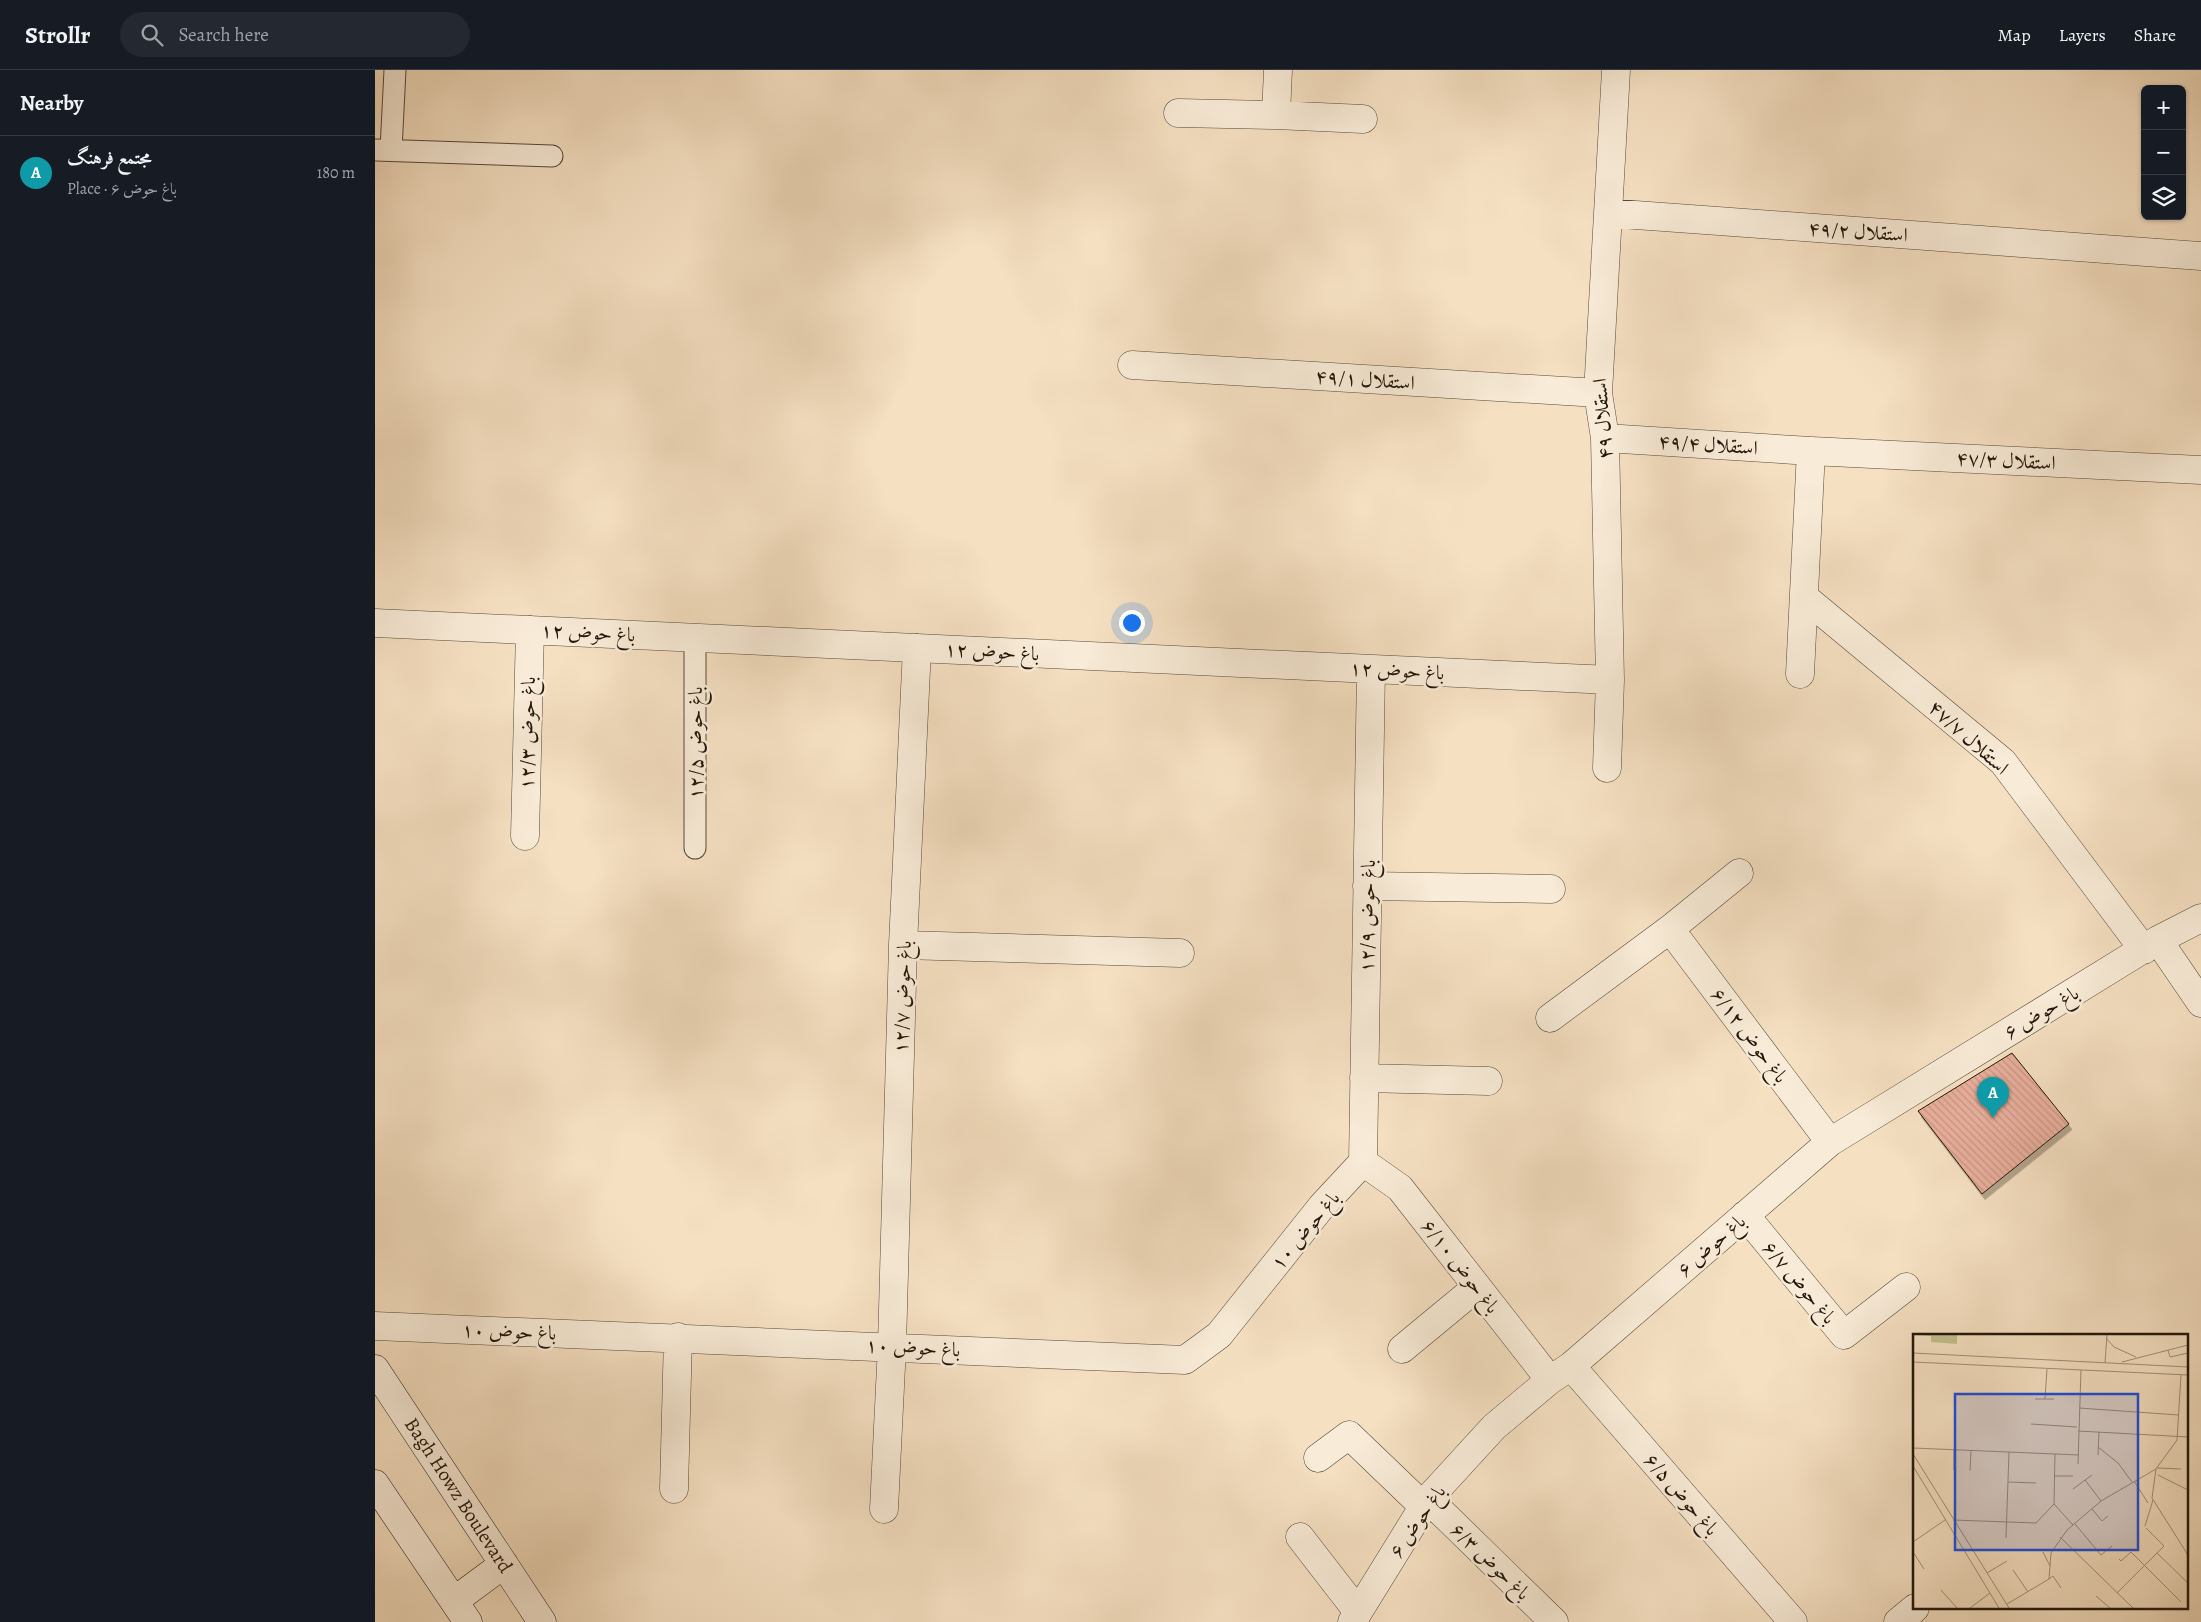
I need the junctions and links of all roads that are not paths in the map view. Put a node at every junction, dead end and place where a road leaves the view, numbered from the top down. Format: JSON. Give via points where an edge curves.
{"nodes":[{"id":1,"x":395,"y":70,"type":"edge"},
{"id":2,"x":1278,"y":70,"type":"edge"},
{"id":3,"x":1616,"y":70,"type":"edge"},
{"id":4,"x":1179,"y":113,"type":"dead end"},
{"id":5,"x":1276,"y":115,"type":"junction"},
{"id":6,"x":1363,"y":120,"type":"dead end"},
{"id":7,"x":383,"y":150,"type":"edge"},
{"id":8,"x":552,"y":156,"type":"dead end"},
{"id":9,"x":1608,"y":213,"type":"junction"},
{"id":10,"x":2201,"y":256,"type":"edge"},
{"id":11,"x":1132,"y":365,"type":"dead end"},
{"id":12,"x":1598,"y":393,"type":"junction"},
{"id":13,"x":1605,"y":438,"type":"junction"},
{"id":14,"x":1811,"y":451,"type":"junction"},
{"id":15,"x":2201,"y":470,"type":"edge"},
{"id":16,"x":1804,"y":597,"type":"junction"},
{"id":17,"x":375,"y":623,"type":"edge"},
{"id":18,"x":530,"y":630,"type":"junction"},
{"id":19,"x":695,"y":638,"type":"junction"},
{"id":20,"x":917,"y":648,"type":"junction"},
{"id":21,"x":1371,"y":669,"type":"junction"},
{"id":22,"x":1800,"y":674,"type":"dead end"},
{"id":23,"x":1610,"y":680,"type":"junction"},
{"id":24,"x":1607,"y":768,"type":"dead end"},
{"id":25,"x":525,"y":836,"type":"dead end"},
{"id":26,"x":695,"y":848,"type":"dead end"},
{"id":27,"x":1739,"y":873,"type":"dead end"},
{"id":28,"x":1367,"y":886,"type":"junction"},
{"id":29,"x":1551,"y":889,"type":"dead end"},
{"id":30,"x":2201,"y":918,"type":"edge"},
{"id":31,"x":1670,"y":929,"type":"junction"},
{"id":32,"x":903,"y":945,"type":"junction"},
{"id":33,"x":2151,"y":945,"type":"junction"},
{"id":34,"x":1179,"y":953,"type":"dead end"},
{"id":35,"x":2201,"y":1003,"type":"edge"},
{"id":36,"x":1550,"y":1018,"type":"dead end"},
{"id":37,"x":1364,"y":1078,"type":"junction"},
{"id":38,"x":1487,"y":1082,"type":"dead end"},
{"id":39,"x":1830,"y":1142,"type":"junction"},
{"id":40,"x":1363,"y":1162,"type":"junction"},
{"id":41,"x":1745,"y":1215,"type":"junction"},
{"id":42,"x":1477,"y":1287,"type":"junction"},
{"id":43,"x":1906,"y":1287,"type":"dead end"},
{"id":44,"x":375,"y":1326,"type":"edge"},
{"id":45,"x":678,"y":1337,"type":"junction"},
{"id":46,"x":892,"y":1346,"type":"junction"},
{"id":47,"x":1402,"y":1349,"type":"dead end"},
{"id":48,"x":375,"y":1368,"type":"edge"},
{"id":49,"x":1560,"y":1373,"type":"junction"},
{"id":50,"x":1318,"y":1458,"type":"dead end"},
{"id":51,"x":375,"y":1484,"type":"edge"},
{"id":52,"x":674,"y":1489,"type":"dead end"},
{"id":53,"x":1426,"y":1503,"type":"junction"},
{"id":54,"x":884,"y":1510,"type":"dead end"},
{"id":55,"x":1300,"y":1537,"type":"dead end"},
{"id":56,"x":504,"y":1564,"type":"junction"},
{"id":57,"x":1913,"y":1610,"type":"edge"},
{"id":58,"x":461,"y":1612,"type":"edge"},
{"id":59,"x":1355,"y":1617,"type":"edge"},
{"id":60,"x":542,"y":1622,"type":"edge"},
{"id":61,"x":1554,"y":1622,"type":"edge"},
{"id":62,"x":1793,"y":1622,"type":"edge"},
{"id":63,"x":1898,"y":1622,"type":"edge"}],
"edges":[{"from":1,"to":7,"type":"lane"},
{"from":2,"to":5,"type":"street"},
{"from":3,"to":9,"type":"street","name":"۴۹ استقلال"},
{"from":4,"to":5,"type":"street"},
{"from":5,"to":6,"type":"street"},
{"from":7,"to":8,"type":"lane"},
{"from":9,"to":10,"type":"street","name":"۴۹/۲ استقلال"},
{"from":9,"to":12,"type":"street","name":"۴۹ استقلال"},
{"from":11,"to":12,"type":"street","name":"۴۹/۱ استقلال"},
{"from":12,"to":13,"type":"street","name":"۴۹ استقلال"},
{"from":13,"to":14,"type":"street","name":"۴۹/۴ استقلال"},
{"from":13,"to":23,"type":"street","name":"۴۹ استقلال"},
{"from":14,"to":15,"type":"street","name":"۴۷/۳ استقلال"},
{"from":14,"to":16,"type":"street"},
{"from":16,"to":22,"type":"street"},
{"from":16,"to":33,"type":"street","name":"۴۷/۷ استقلال","via":[[2003,762]]},
{"from":17,"to":18,"type":"street","name":"۱۲ باغ حوض"},
{"from":18,"to":19,"type":"street","name":"۱۲ باغ حوض"},
{"from":18,"to":25,"type":"street","name":"۱۲/۳ باغ حوض"},
{"from":19,"to":20,"type":"street","name":"۱۲ باغ حوض"},
{"from":19,"to":26,"type":"lane","name":"۱۲/۵ باغ حوض"},
{"from":20,"to":21,"type":"street","name":"۱۲ باغ حوض"},
{"from":20,"to":32,"type":"street","name":"۱۲/۷ باغ حوض"},
{"from":21,"to":23,"type":"street","name":"۱۲ باغ حوض"},
{"from":21,"to":28,"type":"street","name":"۱۲/۹ باغ حوض"},
{"from":23,"to":24,"type":"street","name":"۴۹ استقلال"},
{"from":27,"to":31,"type":"street"},
{"from":28,"to":29,"type":"street"},
{"from":28,"to":37,"type":"street","name":"۱۲/۹ باغ حوض"},
{"from":30,"to":33,"type":"street","name":"۶ باغ حوض"},
{"from":31,"to":36,"type":"street"},
{"from":31,"to":39,"type":"street","name":"۶/۱۲ باغ حوض"},
{"from":32,"to":34,"type":"street"},
{"from":32,"to":46,"type":"street","name":"۱۲/۷ باغ حوض"},
{"from":33,"to":35,"type":"street","name":"۴۷/۷ استقلال"},
{"from":33,"to":39,"type":"street","name":"۶ باغ حوض"},
{"from":37,"to":38,"type":"street"},
{"from":37,"to":40,"type":"street","name":"۱۲/۹ باغ حوض"},
{"from":39,"to":41,"type":"street","name":"۶ باغ حوض"},
{"from":40,"to":42,"type":"street","name":"۶/۱۰ باغ حوض","via":[[1400,1188]]},
{"from":40,"to":46,"type":"street","name":"۱۰ باغ حوض","via":[[1322,1206],[1219,1335],[1185,1360]]},
{"from":41,"to":43,"type":"street","name":"۶/۷ باغ حوض","via":[[1844,1335]]},
{"from":41,"to":49,"type":"street","name":"۶ باغ حوض"},
{"from":42,"to":47,"type":"street"},
{"from":42,"to":49,"type":"street","name":"۶/۱۰ باغ حوض"},
{"from":44,"to":45,"type":"street","name":"۱۰ باغ حوض"},
{"from":45,"to":46,"type":"street","name":"۱۰ باغ حوض"},
{"from":45,"to":52,"type":"street"},
{"from":46,"to":54,"type":"street","name":"۱۲/۷ باغ حوض"},
{"from":48,"to":56,"type":"street","name":"Bagh Howz Boulevard"},
{"from":49,"to":53,"type":"street","name":"۶ باغ حوض","via":[[1495,1427]]},
{"from":49,"to":62,"type":"street","name":"۶/۵ باغ حوض"},
{"from":50,"to":53,"type":"street","name":"۶/۳ باغ حوض","via":[[1349,1435]]},
{"from":51,"to":58,"type":"street"},
{"from":53,"to":59,"type":"street","name":"۶ باغ حوض"},
{"from":53,"to":61,"type":"street","name":"۶/۳ باغ حوض"},
{"from":55,"to":59,"type":"street"},
{"from":56,"to":58,"type":"street"},
{"from":56,"to":60,"type":"street","name":"Bagh Howz Boulevard"},
{"from":57,"to":63,"type":"street"}]}
